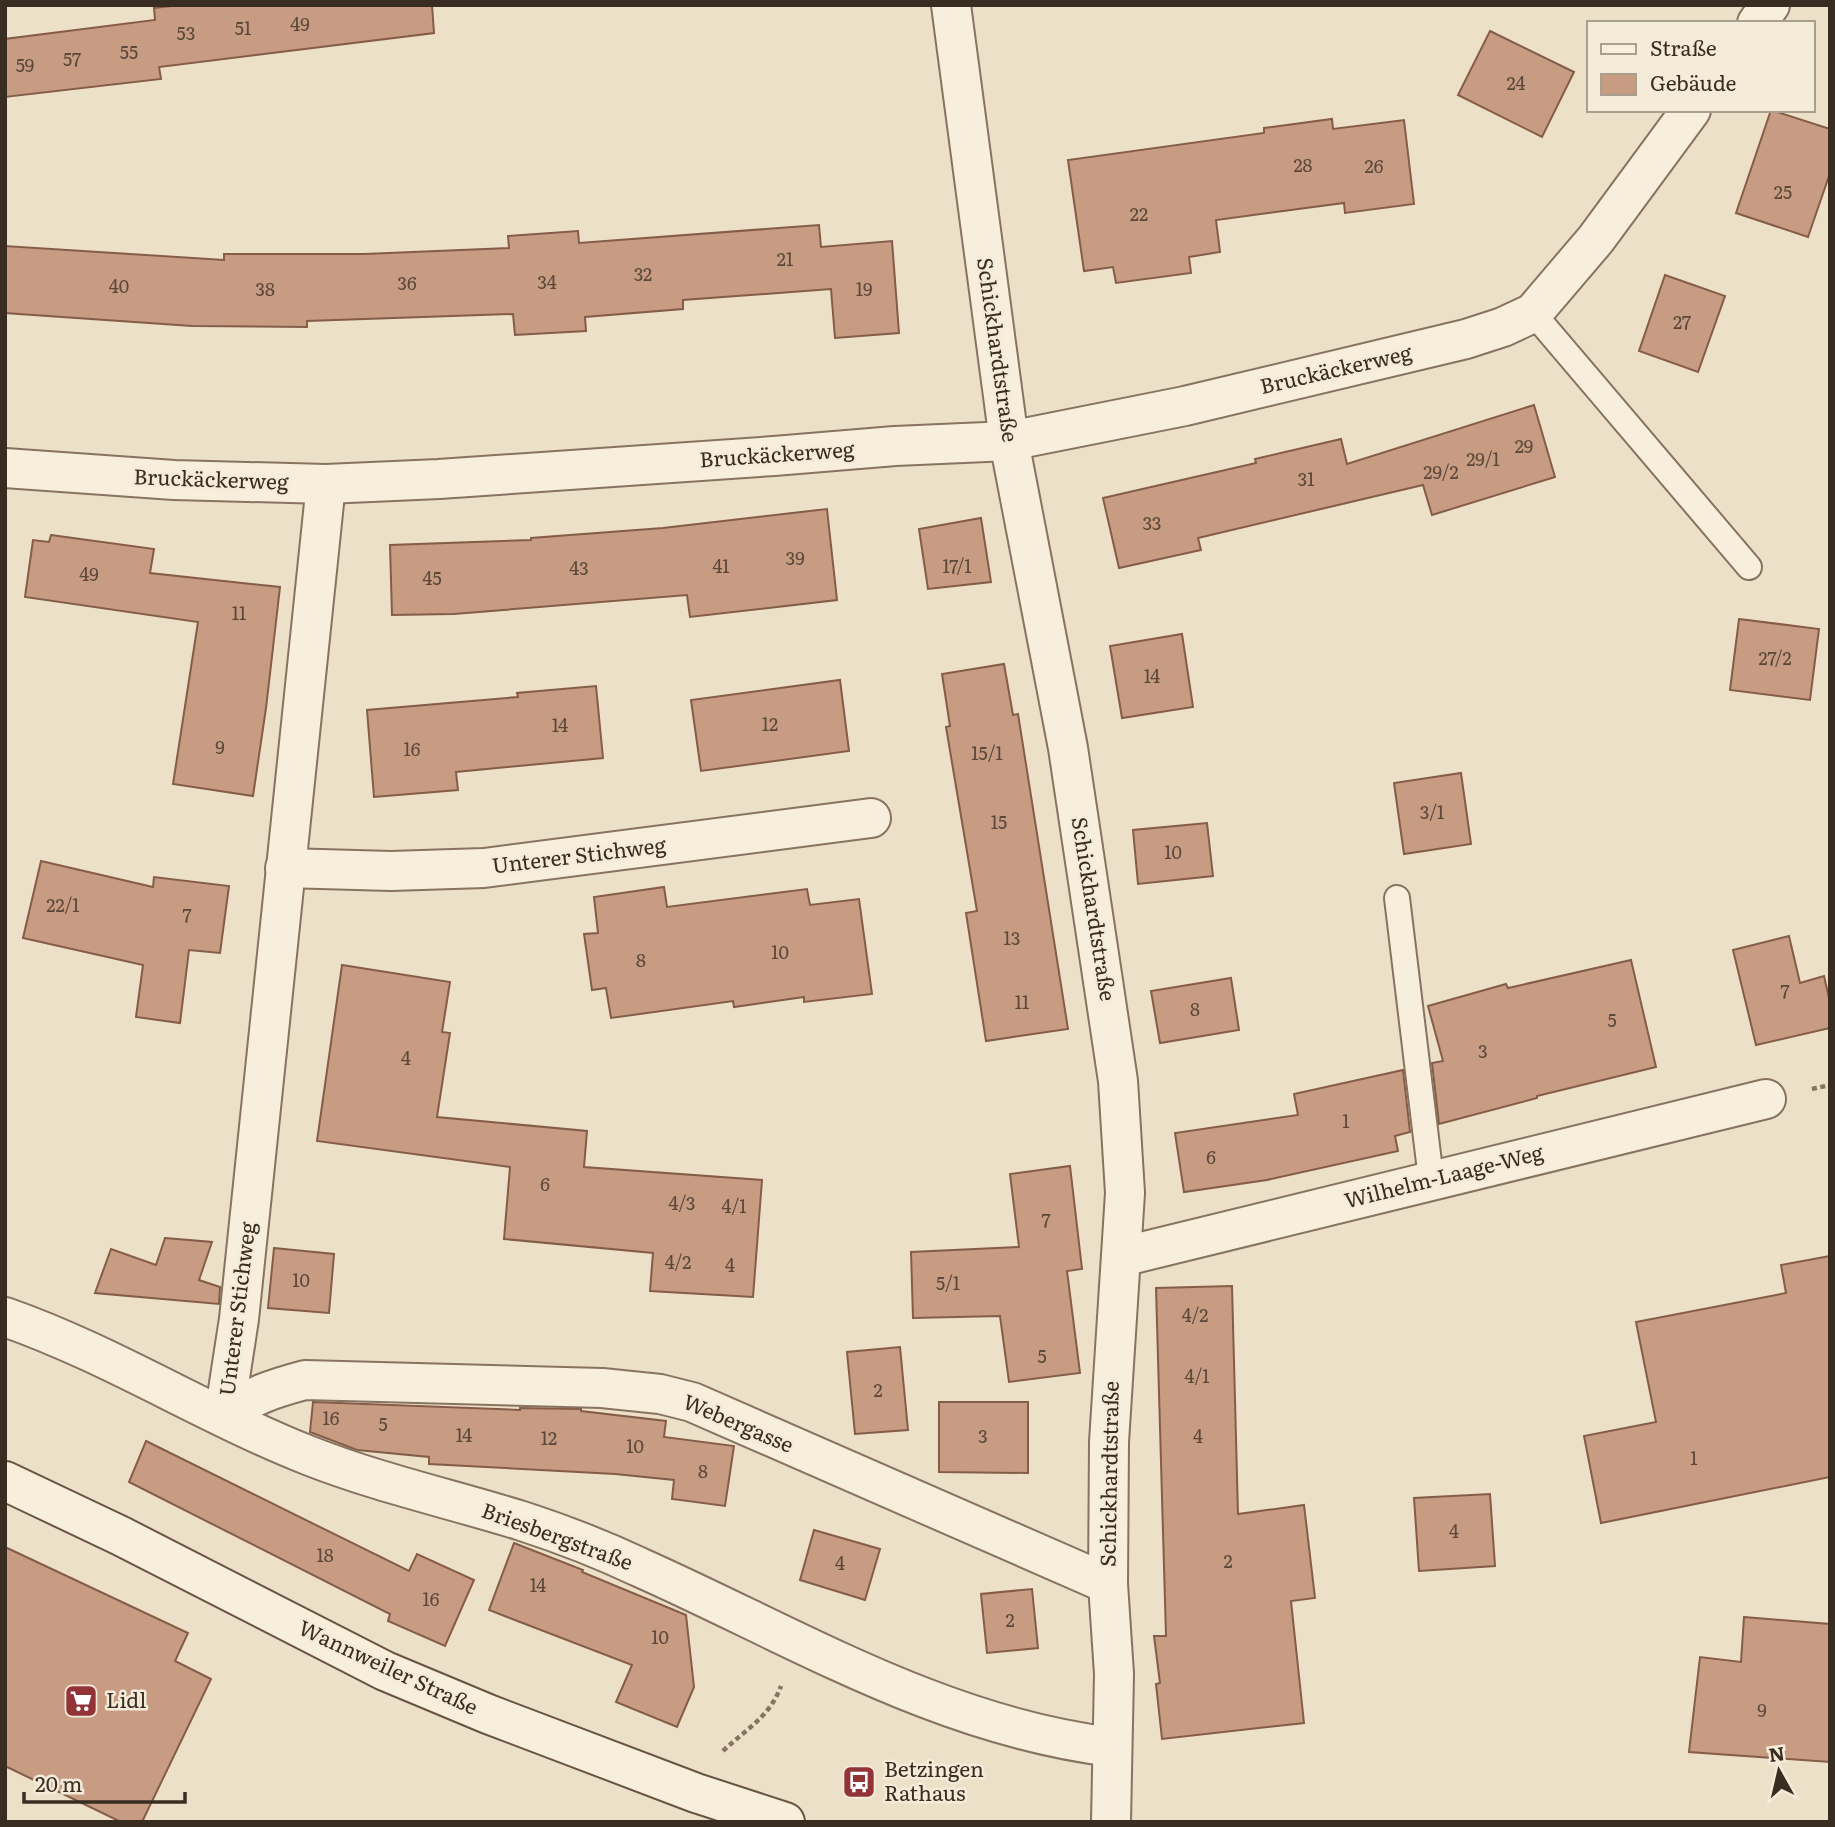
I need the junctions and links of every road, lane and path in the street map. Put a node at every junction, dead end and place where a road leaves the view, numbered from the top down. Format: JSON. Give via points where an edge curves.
{"nodes":[{"id":1,"x":951,"y":5,"type":"edge"},
{"id":2,"x":1770,"y":5,"type":"edge"},
{"id":3,"x":1758,"y":21,"type":"edge"},
{"id":4,"x":1690,"y":112,"type":"edge"},
{"id":5,"x":1533,"y":313,"type":"junction"},
{"id":6,"x":1009,"y":441,"type":"junction"},
{"id":7,"x":5,"y":468,"type":"edge"},
{"id":8,"x":326,"y":484,"type":"junction"},
{"id":9,"x":1749,"y":567,"type":"dead end"},
{"id":10,"x":871,"y":818,"type":"dead end"},
{"id":11,"x":285,"y":868,"type":"junction"},
{"id":12,"x":1397,"y":898,"type":"dead end"},
{"id":13,"x":1766,"y":1099,"type":"dead end"},
{"id":14,"x":1432,"y":1179,"type":"junction"},
{"id":15,"x":1121,"y":1257,"type":"junction"},
{"id":16,"x":5,"y":1317,"type":"edge"},
{"id":17,"x":223,"y":1416,"type":"junction"},
{"id":18,"x":5,"y":1481,"type":"edge"},
{"id":19,"x":1108,"y":1584,"type":"junction"},
{"id":20,"x":798,"y":1642,"type":"junction"},
{"id":21,"x":1112,"y":1747,"type":"junction"},
{"id":22,"x":696,"y":1793,"type":"junction"},
{"id":23,"x":785,"y":1822,"type":"edge"},
{"id":24,"x":1111,"y":1822,"type":"edge"}],
"edges":[{"from":1,"to":6,"type":"street","name":"Schickhardtstraße"},
{"from":2,"to":3,"type":"street"},
{"from":4,"to":5,"type":"street","name":"Bruckäckerweg","via":[[1596,239]]},
{"from":5,"to":6,"type":"street","name":"Bruckäckerweg","via":[[1466,339],[1185,406]]},
{"from":5,"to":9,"type":"lane"},
{"from":6,"to":8,"type":"street","name":"Bruckäckerweg"},
{"from":6,"to":15,"type":"street","name":"Schickhardtstraße","via":[[1068,747],[1118,1081],[1125,1193]]},
{"from":7,"to":8,"type":"street","name":"Bruckäckerweg","via":[[174,480]]},
{"from":8,"to":11,"type":"street","name":"Unterer Stichweg"},
{"from":10,"to":11,"type":"street","name":"Unterer Stichweg","via":[[484,867],[391,872]]},
{"from":11,"to":17,"type":"street","name":"Unterer Stichweg","via":[[239,1319]]},
{"from":12,"to":14,"type":"lane"},
{"from":13,"to":14,"type":"street","name":"Wilhelm-Laage-Weg"},
{"from":14,"to":15,"type":"street","name":"Wilhelm-Laage-Weg"},
{"from":15,"to":19,"type":"street","name":"Schickhardtstraße","via":[[1109,1442]]},
{"from":16,"to":17,"type":"street","name":"Briesbergstraße"},
{"from":17,"to":19,"type":"street","name":"Webergasse","via":[[258,1394],[305,1380],[602,1388],[660,1394],[692,1402]]},
{"from":17,"to":20,"type":"street","name":"Briesbergstraße","via":[[331,1464],[561,1534]]},
{"from":18,"to":22,"type":"street","name":"Wannweiler Straße","via":[[385,1671]]},
{"from":19,"to":21,"type":"street","name":"Schickhardtstraße","via":[[1114,1675]]},
{"from":20,"to":21,"type":"street","name":"Briesbergstraße","via":[[973,1717],[1067,1741]]},
{"from":20,"to":22,"type":"path","via":[[774,1704],[712,1763]]},
{"from":21,"to":24,"type":"street","name":"Schickhardtstraße"},
{"from":22,"to":23,"type":"street","name":"Wannweiler Straße"}]}
